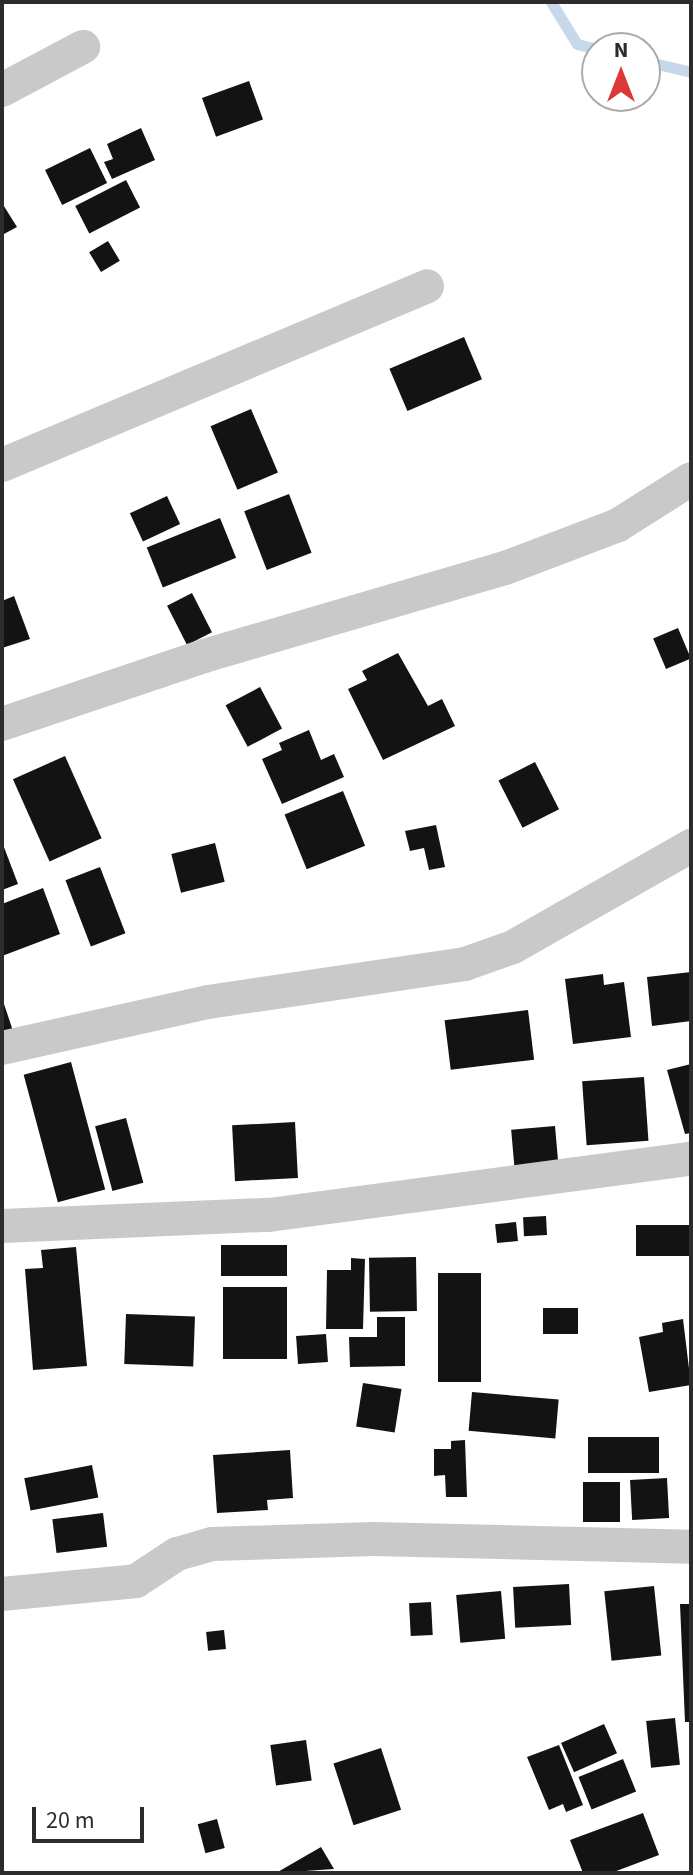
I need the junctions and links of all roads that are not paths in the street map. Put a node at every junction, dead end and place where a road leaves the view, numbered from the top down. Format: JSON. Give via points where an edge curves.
{"nodes":[{"id":1,"x":83,"y":47,"type":"dead end"},
{"id":2,"x":2,"y":90,"type":"edge"},
{"id":3,"x":427,"y":286,"type":"dead end"},
{"id":4,"x":2,"y":465,"type":"edge"},
{"id":5,"x":691,"y":479,"type":"edge"},
{"id":6,"x":2,"y":724,"type":"edge"},
{"id":7,"x":691,"y":846,"type":"edge"},
{"id":8,"x":2,"y":1048,"type":"edge"},
{"id":9,"x":691,"y":1159,"type":"edge"},
{"id":10,"x":2,"y":1226,"type":"edge"},
{"id":11,"x":691,"y":1547,"type":"edge"},
{"id":12,"x":2,"y":1594,"type":"edge"}],
"edges":[{"from":1,"to":2,"type":"street"},
{"from":3,"to":4,"type":"street"},
{"from":5,"to":6,"type":"street","via":[[618,525],[505,568],[204,656]]},
{"from":7,"to":8,"type":"street","via":[[513,947],[465,964],[208,1002]]},
{"from":9,"to":10,"type":"street","via":[[269,1215]]},
{"from":11,"to":12,"type":"street","via":[[373,1539],[212,1544],[177,1554],[136,1581]]}]}
